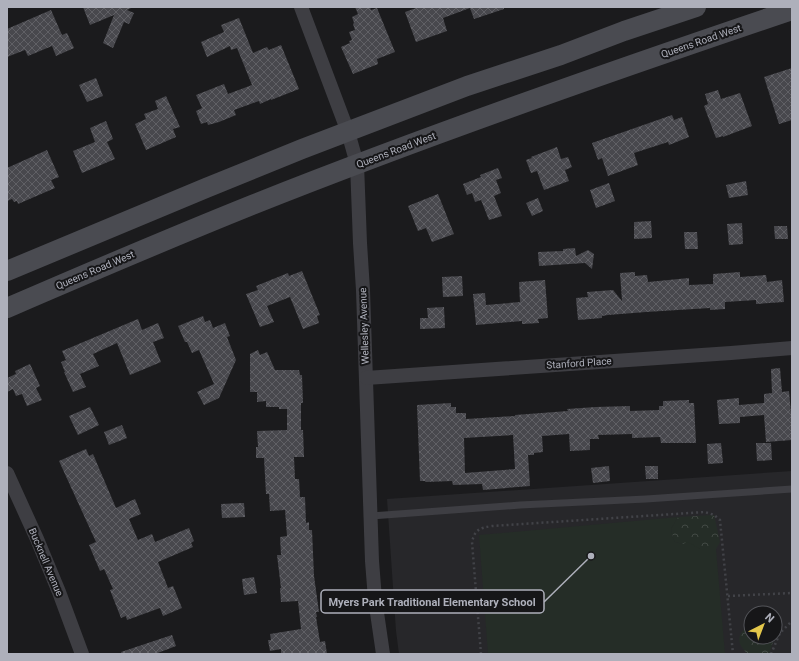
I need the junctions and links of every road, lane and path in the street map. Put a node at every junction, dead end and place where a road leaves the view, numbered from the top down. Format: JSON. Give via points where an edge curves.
{"nodes":[{"id":1,"x":301,"y":7,"type":"edge"},
{"id":2,"x":696,"y":7,"type":"edge"},
{"id":3,"x":792,"y":10,"type":"edge"},
{"id":4,"x":348,"y":132,"type":"junction"},
{"id":5,"x":357,"y":164,"type":"junction"},
{"id":6,"x":7,"y":271,"type":"edge"},
{"id":7,"x":7,"y":308,"type":"edge"},
{"id":8,"x":792,"y":348,"type":"edge"},
{"id":9,"x":366,"y":378,"type":"junction"},
{"id":10,"x":7,"y":472,"type":"edge"},
{"id":11,"x":792,"y":489,"type":"edge"},
{"id":12,"x":371,"y":516,"type":"junction"},
{"id":13,"x":792,"y":593,"type":"edge"},
{"id":14,"x":728,"y":596,"type":"junction"},
{"id":15,"x":792,"y":621,"type":"edge"},
{"id":16,"x":783,"y":629,"type":"edge"},
{"id":17,"x":82,"y":654,"type":"edge"},
{"id":18,"x":383,"y":654,"type":"edge"},
{"id":19,"x":481,"y":654,"type":"edge"},
{"id":20,"x":733,"y":654,"type":"edge"}],
"edges":[{"from":1,"to":4,"type":"street","name":"Wellesley Avenue"},
{"from":2,"to":4,"type":"street","via":[[467,86]]},
{"from":3,"to":5,"type":"street","name":"Queens Road West","via":[[569,86]]},
{"from":4,"to":5,"type":"street","name":"Wellesley Avenue"},
{"from":4,"to":6,"type":"street"},
{"from":5,"to":7,"type":"street","name":"Queens Road West","via":[[120,259]]},
{"from":5,"to":9,"type":"street","name":"Wellesley Avenue"},
{"from":8,"to":9,"type":"street","name":"Stanford Place"},
{"from":9,"to":12,"type":"street","name":"Wellesley Avenue"},
{"from":10,"to":17,"type":"street","name":"Bucknell Avenue","via":[[59,592]]},
{"from":11,"to":12,"type":"lane"},
{"from":12,"to":18,"type":"street","name":"Wellesley Avenue","via":[[375,599]]},
{"from":13,"to":14,"type":"path"},
{"from":14,"to":19,"type":"path","via":[[720,520],[714,514],[705,512],[481,528],[474,534],[472,542]]},
{"from":14,"to":20,"type":"path"},
{"from":15,"to":16,"type":"path"}]}
